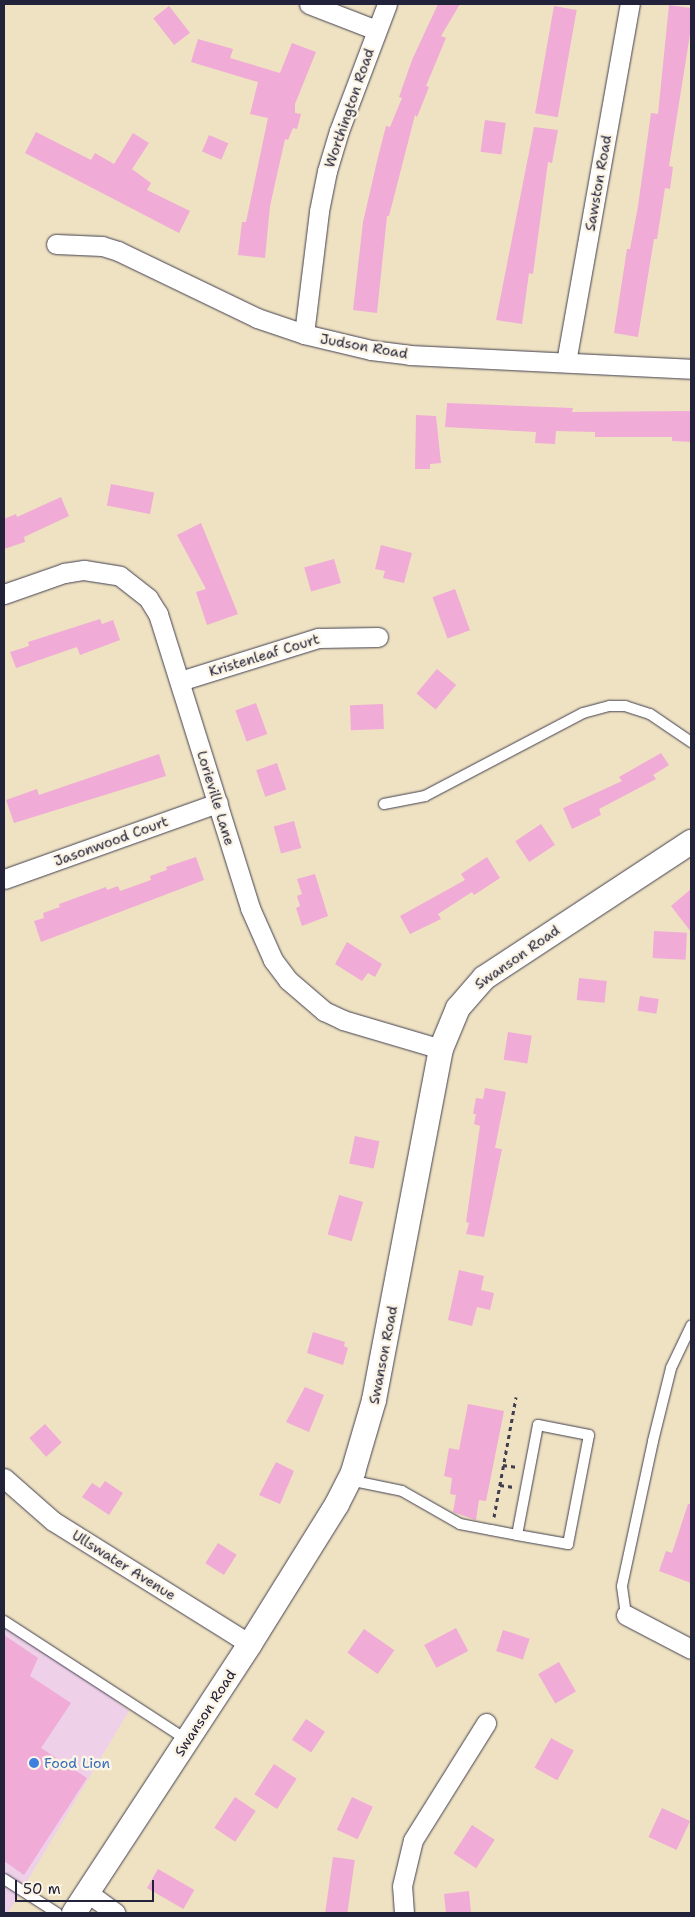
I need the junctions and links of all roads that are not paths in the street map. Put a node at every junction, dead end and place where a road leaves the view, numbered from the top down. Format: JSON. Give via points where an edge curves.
{"nodes":[{"id":1,"x":309,"y":4,"type":"edge"},
{"id":2,"x":387,"y":4,"type":"edge"},
{"id":3,"x":630,"y":4,"type":"edge"},
{"id":4,"x":376,"y":30,"type":"junction"},
{"id":5,"x":56,"y":244,"type":"dead end"},
{"id":6,"x":304,"y":334,"type":"junction"},
{"id":7,"x":566,"y":362,"type":"junction"},
{"id":8,"x":691,"y":369,"type":"edge"},
{"id":9,"x":4,"y":594,"type":"edge"},
{"id":10,"x":378,"y":638,"type":"dead end"},
{"id":11,"x":180,"y":681,"type":"junction"},
{"id":12,"x":691,"y":742,"type":"edge"},
{"id":13,"x":218,"y":803,"type":"junction"},
{"id":14,"x":384,"y":804,"type":"dead end"},
{"id":15,"x":691,"y":842,"type":"edge"},
{"id":16,"x":4,"y":879,"type":"edge"},
{"id":17,"x":441,"y":1048,"type":"junction"},
{"id":18,"x":691,"y":1326,"type":"edge"},
{"id":19,"x":4,"y":1478,"type":"edge"},
{"id":20,"x":349,"y":1480,"type":"junction"},
{"id":21,"x":517,"y":1535,"type":"junction"},
{"id":22,"x":626,"y":1615,"type":"joint"},
{"id":23,"x":4,"y":1621,"type":"edge"},
{"id":24,"x":250,"y":1644,"type":"junction"},
{"id":25,"x":691,"y":1649,"type":"edge"},
{"id":26,"x":486,"y":1723,"type":"dead end"},
{"id":27,"x":187,"y":1740,"type":"junction"},
{"id":28,"x":4,"y":1879,"type":"edge"},
{"id":29,"x":88,"y":1893,"type":"junction"},
{"id":30,"x":57,"y":1913,"type":"edge"},
{"id":31,"x":74,"y":1913,"type":"edge"},
{"id":32,"x":116,"y":1913,"type":"edge"},
{"id":33,"x":404,"y":1913,"type":"edge"}],
"edges":[{"from":1,"to":4,"type":"street"},
{"from":2,"to":4,"type":"street","name":"Worthington Road"},
{"from":3,"to":7,"type":"street","name":"Sawston Road"},
{"from":4,"to":6,"type":"street","name":"Worthington Road","via":[[327,171]]},
{"from":5,"to":6,"type":"street","name":"Judson Road","via":[[102,246],[118,251],[209,297]]},
{"from":6,"to":7,"type":"street","name":"Judson Road","via":[[409,355]]},
{"from":7,"to":8,"type":"street","name":"Judson Road"},
{"from":9,"to":11,"type":"street","name":"Lorieville Lane","via":[[64,573],[103,571],[120,576],[148,598],[158,614]]},
{"from":10,"to":11,"type":"street","name":"Kristenleaf Court","via":[[318,638]]},
{"from":11,"to":13,"type":"street","name":"Lorieville Lane"},
{"from":12,"to":14,"type":"lane","via":[[650,714],[625,706],[610,706],[583,713],[425,796]]},
{"from":13,"to":16,"type":"street","name":"Jasonwood Court"},
{"from":13,"to":17,"type":"street","name":"Lorieville Lane","via":[[260,935],[288,980],[306,998],[343,1020]]},
{"from":15,"to":17,"type":"street","name":"Swanson Road","via":[[484,978],[458,1008]]},
{"from":17,"to":20,"type":"street","name":"Swanson Road","via":[[374,1400],[362,1450]]},
{"from":18,"to":22,"type":"lane","via":[[671,1368],[653,1441],[622,1586]]},
{"from":19,"to":24,"type":"street","name":"Ullswater Avenue","via":[[53,1521]]},
{"from":20,"to":21,"type":"lane","via":[[402,1491],[460,1524]]},
{"from":20,"to":24,"type":"street","name":"Swanson Road"},
{"from":21,"to":21,"type":"lane","via":[[568,1544],[589,1435],[538,1425]]},
{"from":22,"to":25,"type":"street"},
{"from":23,"to":27,"type":"lane"},
{"from":24,"to":27,"type":"street","name":"Swanson Road"},
{"from":26,"to":33,"type":"street","via":[[413,1840],[402,1886]]},
{"from":27,"to":29,"type":"street","name":"Swanson Road"},
{"from":28,"to":30,"type":"lane"},
{"from":29,"to":31,"type":"street","name":"Swanson Road"},
{"from":29,"to":32,"type":"street"}]}
